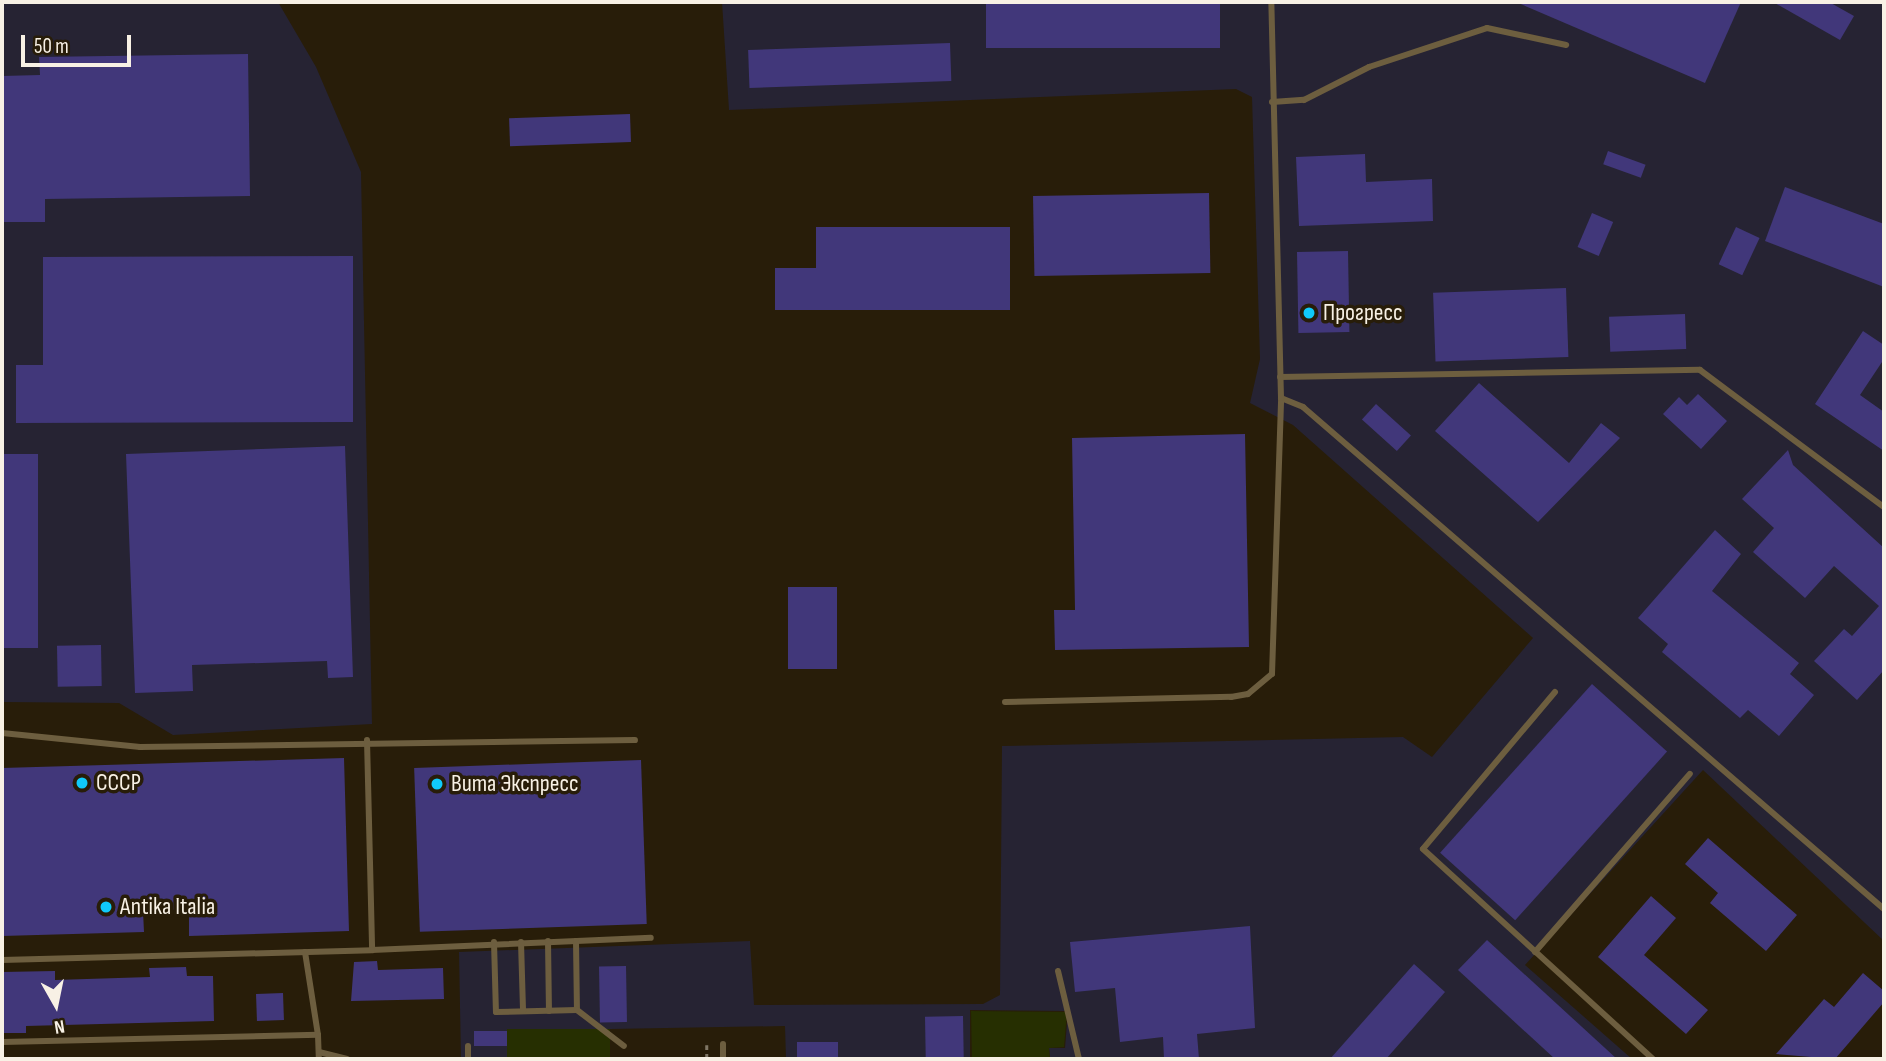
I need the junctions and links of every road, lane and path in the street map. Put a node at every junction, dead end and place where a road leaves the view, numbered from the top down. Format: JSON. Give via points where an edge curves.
{"nodes":[{"id":1,"x":1271,"y":2,"type":"edge"},
{"id":2,"x":1566,"y":45,"type":"dead end"},
{"id":3,"x":1272,"y":102,"type":"junction"},
{"id":4,"x":1280,"y":377,"type":"junction"},
{"id":5,"x":1281,"y":398,"type":"junction"},
{"id":6,"x":1884,"y":507,"type":"edge"},
{"id":7,"x":1555,"y":692,"type":"dead end"},
{"id":8,"x":1005,"y":702,"type":"dead end"},
{"id":9,"x":2,"y":733,"type":"edge"},
{"id":10,"x":368,"y":740,"type":"junction"},
{"id":11,"x":635,"y":740,"type":"dead end"},
{"id":12,"x":1690,"y":774,"type":"dead end"},
{"id":13,"x":1884,"y":909,"type":"edge"},
{"id":14,"x":651,"y":938,"type":"dead end"},
{"id":15,"x":548,"y":941,"type":"junction"},
{"id":16,"x":576,"y":941,"type":"junction"},
{"id":17,"x":494,"y":942,"type":"junction"},
{"id":18,"x":521,"y":942,"type":"junction"},
{"id":19,"x":373,"y":950,"type":"junction"},
{"id":20,"x":305,"y":952,"type":"junction"},
{"id":21,"x":1535,"y":952,"type":"junction"},
{"id":22,"x":2,"y":960,"type":"edge"},
{"id":23,"x":1058,"y":971,"type":"dead end"},
{"id":24,"x":549,"y":1010,"type":"junction"},
{"id":25,"x":577,"y":1010,"type":"junction"},
{"id":26,"x":523,"y":1011,"type":"junction"},
{"id":27,"x":318,"y":1035,"type":"junction"},
{"id":28,"x":2,"y":1042,"type":"edge"},
{"id":29,"x":723,"y":1044,"type":"dead end"},
{"id":30,"x":707,"y":1045,"type":"dead end"},
{"id":31,"x":468,"y":1046,"type":"dead end"},
{"id":32,"x":624,"y":1046,"type":"dead end"},
{"id":33,"x":319,"y":1056,"type":"edge"},
{"id":34,"x":347,"y":1059,"type":"edge"},
{"id":35,"x":468,"y":1059,"type":"edge"},
{"id":36,"x":707,"y":1059,"type":"edge"},
{"id":37,"x":723,"y":1059,"type":"edge"},
{"id":38,"x":1079,"y":1059,"type":"edge"},
{"id":39,"x":1653,"y":1059,"type":"edge"}],
"edges":[{"from":1,"to":3,"type":"lane"},
{"from":2,"to":3,"type":"lane","via":[[1488,28],[1369,67],[1304,100]]},
{"from":3,"to":4,"type":"lane"},
{"from":4,"to":5,"type":"lane"},
{"from":4,"to":6,"type":"lane","via":[[1700,370]]},
{"from":5,"to":8,"type":"lane","via":[[1275,656],[1263,685],[1231,697]]},
{"from":5,"to":13,"type":"lane","via":[[1303,407]]},
{"from":7,"to":21,"type":"lane","via":[[1423,849]]},
{"from":9,"to":10,"type":"lane","via":[[140,747]]},
{"from":10,"to":11,"type":"lane","via":[[424,747]]},
{"from":10,"to":19,"type":"lane"},
{"from":12,"to":21,"type":"lane"},
{"from":14,"to":16,"type":"lane"},
{"from":15,"to":16,"type":"lane"},
{"from":15,"to":18,"type":"lane"},
{"from":15,"to":24,"type":"lane"},
{"from":16,"to":25,"type":"lane"},
{"from":17,"to":18,"type":"lane"},
{"from":17,"to":19,"type":"lane"},
{"from":17,"to":26,"type":"lane","via":[[496,1012]]},
{"from":18,"to":26,"type":"lane"},
{"from":19,"to":20,"type":"lane"},
{"from":20,"to":22,"type":"lane"},
{"from":20,"to":27,"type":"lane"},
{"from":21,"to":39,"type":"lane"},
{"from":23,"to":38,"type":"lane"},
{"from":24,"to":25,"type":"lane"},
{"from":24,"to":26,"type":"lane"},
{"from":25,"to":32,"type":"lane"},
{"from":27,"to":28,"type":"lane"},
{"from":27,"to":33,"type":"lane"},
{"from":29,"to":37,"type":"lane"},
{"from":30,"to":36,"type":"path"},
{"from":31,"to":35,"type":"lane"},
{"from":33,"to":34,"type":"lane"}]}
